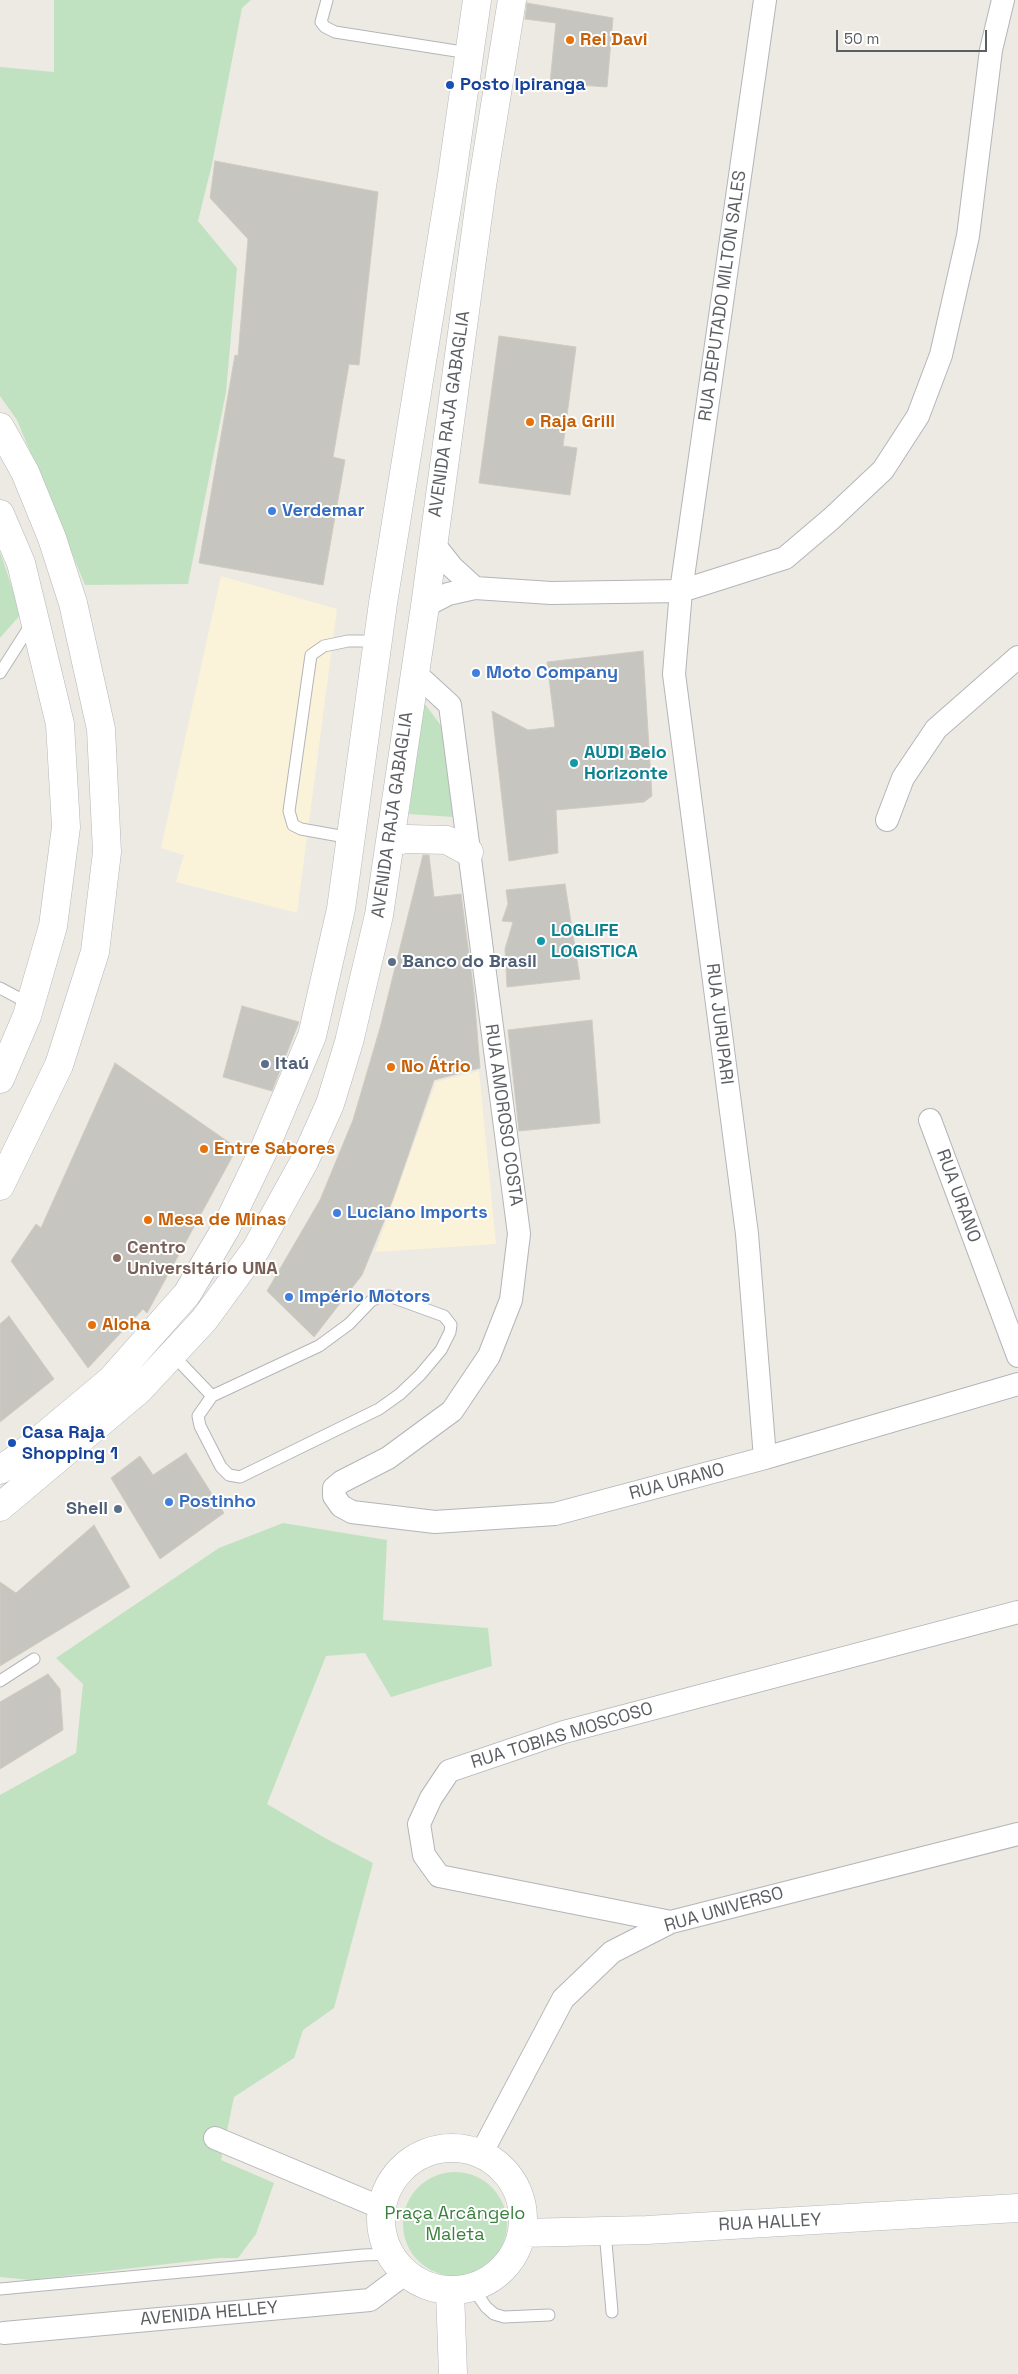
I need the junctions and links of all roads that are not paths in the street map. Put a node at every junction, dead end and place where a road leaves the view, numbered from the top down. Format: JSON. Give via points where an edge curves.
{"nodes":[{"id":1,"x":327,"y":0,"type":"edge"},
{"id":2,"x":477,"y":0,"type":"edge"},
{"id":3,"x":512,"y":0,"type":"edge"},
{"id":4,"x":765,"y":0,"type":"edge"},
{"id":5,"x":1003,"y":0,"type":"edge"},
{"id":6,"x":470,"y":53,"type":"junction"},
{"id":7,"x":0,"y":427,"type":"edge"},
{"id":8,"x":0,"y":514,"type":"edge"},
{"id":9,"x":433,"y":543,"type":"junction"},
{"id":10,"x":475,"y":588,"type":"junction"},
{"id":11,"x":681,"y":591,"type":"junction"},
{"id":12,"x":425,"y":606,"type":"junction"},
{"id":13,"x":34,"y":619,"type":"junction"},
{"id":14,"x":378,"y":641,"type":"junction"},
{"id":15,"x":1018,"y":657,"type":"edge"},
{"id":16,"x":414,"y":672,"type":"junction"},
{"id":17,"x":0,"y":673,"type":"edge"},
{"id":18,"x":887,"y":820,"type":"dead end"},
{"id":19,"x":351,"y":838,"type":"junction"},
{"id":20,"x":390,"y":842,"type":"junction"},
{"id":21,"x":469,"y":852,"type":"junction"},
{"id":22,"x":0,"y":988,"type":"edge"},
{"id":23,"x":30,"y":1004,"type":"junction"},
{"id":24,"x":0,"y":1079,"type":"edge"},
{"id":25,"x":930,"y":1120,"type":"dead end"},
{"id":26,"x":0,"y":1186,"type":"edge"},
{"id":27,"x":172,"y":1354,"type":"junction"},
{"id":28,"x":1018,"y":1356,"type":"edge"},
{"id":29,"x":1018,"y":1384,"type":"edge"},
{"id":30,"x":212,"y":1396,"type":"junction"},
{"id":31,"x":765,"y":1458,"type":"junction"},
{"id":32,"x":0,"y":1470,"type":"edge"},
{"id":33,"x":334,"y":1496,"type":"joint"},
{"id":34,"x":0,"y":1507,"type":"edge"},
{"id":35,"x":1018,"y":1612,"type":"edge"},
{"id":36,"x":34,"y":1659,"type":"dead end"},
{"id":37,"x":0,"y":1681,"type":"edge"},
{"id":38,"x":1018,"y":1834,"type":"edge"},
{"id":39,"x":671,"y":1922,"type":"junction"},
{"id":40,"x":215,"y":2138,"type":"dead end"},
{"id":41,"x":482,"y":2154,"type":"junction"},
{"id":42,"x":382,"y":2208,"type":"junction"},
{"id":43,"x":1018,"y":2208,"type":"edge"},
{"id":44,"x":606,"y":2231,"type":"junction"},
{"id":45,"x":522,"y":2233,"type":"junction"},
{"id":46,"x":398,"y":2264,"type":"junction"},
{"id":47,"x":0,"y":2289,"type":"edge"},
{"id":48,"x":461,"y":2289,"type":"junction"},
{"id":49,"x":612,"y":2312,"type":"dead end"},
{"id":50,"x":549,"y":2315,"type":"dead end"},
{"id":51,"x":4,"y":2333,"type":"dead end"},
{"id":52,"x":453,"y":2374,"type":"edge"}],
"edges":[{"from":1,"to":6,"type":"lane","via":[[321,22],[335,32]]},
{"from":2,"to":6,"type":"main road","name":"AVENIDA RAJA GABAGLIA"},
{"from":3,"to":9,"type":"main road","name":"AVENIDA RAJA GABAGLIA"},
{"from":4,"to":11,"type":"street","name":"RUA DEPUTADO MILTON SALES"},
{"from":5,"to":11,"type":"street","via":[[991,50],[968,236],[941,355],[918,416],[883,470],[785,558]]},
{"from":6,"to":14,"type":"main road","name":"AVENIDA RAJA GABAGLIA"},
{"from":7,"to":26,"type":"main road","via":[[25,472],[52,538],[73,603],[100,729],[107,852],[95,952],[59,1065]]},
{"from":8,"to":13,"type":"main road","via":[[22,563]]},
{"from":9,"to":10,"type":"street"},
{"from":9,"to":12,"type":"main road","name":"AVENIDA RAJA GABAGLIA"},
{"from":10,"to":11,"type":"street","via":[[551,593]]},
{"from":10,"to":12,"type":"street","via":[[448,594]]},
{"from":11,"to":31,"type":"street","name":"RUA JURUPARI","via":[[674,674],[747,1234]]},
{"from":12,"to":16,"type":"main road","name":"AVENIDA RAJA GABAGLIA"},
{"from":13,"to":17,"type":"lane"},
{"from":13,"to":23,"type":"main road","via":[[60,724],[66,828],[53,926]]},
{"from":14,"to":19,"type":"main road","name":"AVENIDA RAJA GABAGLIA"},
{"from":14,"to":19,"type":"lane","via":[[348,641],[324,646],[311,655],[289,811],[294,825],[301,829]]},
{"from":15,"to":18,"type":"street","via":[[936,729],[903,778]]},
{"from":16,"to":20,"type":"main road","name":"AVENIDA RAJA GABAGLIA"},
{"from":16,"to":21,"type":"street","name":"RUA AMOROSO COSTA","via":[[450,705]]},
{"from":19,"to":32,"type":"main road","name":"AVENIDA RAJA GABAGLIA","via":[[341,909],[312,1036],[266,1145],[226,1228],[187,1294],[111,1380]]},
{"from":20,"to":21,"type":"main road","via":[[447,840]]},
{"from":20,"to":27,"type":"main road","name":"AVENIDA RAJA GABAGLIA","via":[[379,915],[364,981],[330,1104],[304,1162],[256,1249],[204,1320]]},
{"from":21,"to":33,"type":"street","name":"RUA AMOROSO COSTA","via":[[519,1234],[511,1300],[489,1356],[452,1411],[388,1458],[341,1482],[334,1488]]},
{"from":22,"to":23,"type":"lane"},
{"from":23,"to":24,"type":"main road"},
{"from":25,"to":28,"type":"street","name":"RUA URANO"},
{"from":27,"to":30,"type":"lane"},
{"from":27,"to":34,"type":"main road","name":"AVENIDA RAJA GABAGLIA","via":[[139,1390]]},
{"from":29,"to":31,"type":"street","name":"RUA URANO"},
{"from":30,"to":30,"type":"lane","via":[[198,1416],[200,1426],[221,1467],[229,1475],[240,1477],[379,1409],[400,1394],[441,1350],[451,1325],[444,1316],[389,1296],[379,1297],[370,1301],[349,1324],[319,1346]]},
{"from":31,"to":33,"type":"street","name":"RUA URANO","via":[[555,1514],[435,1522],[352,1512],[341,1506]]},
{"from":35,"to":39,"type":"street","name":"RUA TOBIAS MOSCOSO","via":[[564,1732],[449,1771],[419,1824],[424,1855],[439,1876]]},
{"from":36,"to":37,"type":"lane"},
{"from":38,"to":39,"type":"street","name":"RUA UNIVERSO"},
{"from":39,"to":41,"type":"street","name":"RUA UNIVERSO","via":[[612,1952],[563,1999]]},
{"from":40,"to":42,"type":"street"},
{"from":41,"to":42,"type":"main road","via":[[460,2148],[438,2148],[418,2156],[401,2169],[388,2187]]},
{"from":41,"to":45,"type":"main road","via":[[499,2165],[513,2181],[521,2200]]},
{"from":42,"to":46,"type":"main road","via":[[382,2232]]},
{"from":43,"to":44,"type":"main road","name":"RUA HALLEY"},
{"from":44,"to":45,"type":"main road","name":"RUA HALLEY"},
{"from":44,"to":49,"type":"lane"},
{"from":45,"to":48,"type":"main road","via":[[514,2254],[501,2271],[482,2284]]},
{"from":46,"to":47,"type":"lane","via":[[363,2255]]},
{"from":46,"to":48,"type":"main road","via":[[427,2285]]},
{"from":46,"to":51,"type":"street","name":"AVENIDA HELLEY","via":[[370,2300]]},
{"from":48,"to":50,"type":"lane","via":[[494,2314],[504,2317]]},
{"from":48,"to":52,"type":"main road"}]}
